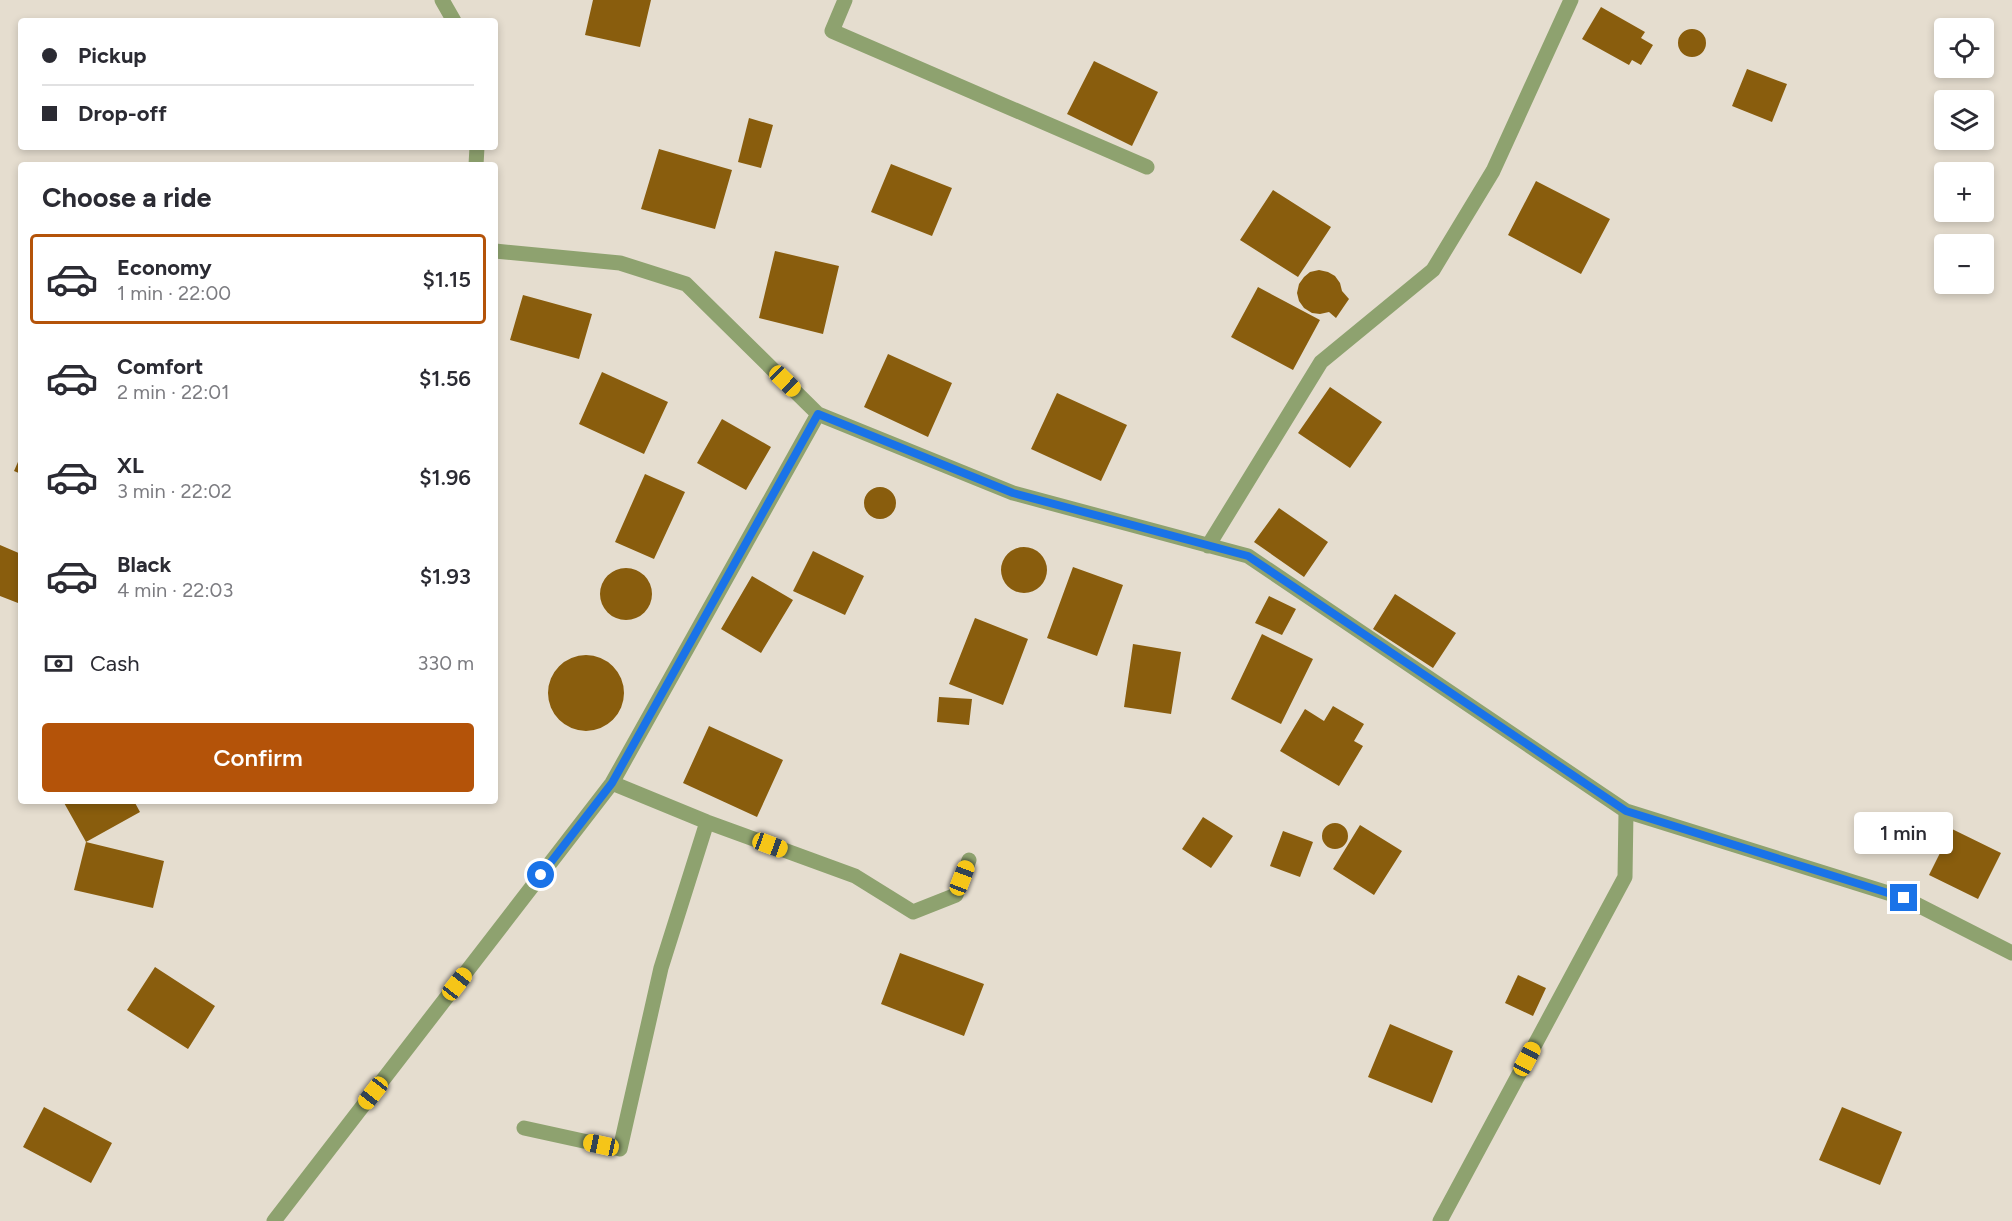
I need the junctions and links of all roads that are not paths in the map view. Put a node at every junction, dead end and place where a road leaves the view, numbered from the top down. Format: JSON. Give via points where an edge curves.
{"nodes":[{"id":1,"x":442,"y":0,"type":"edge"},
{"id":2,"x":845,"y":0,"type":"edge"},
{"id":3,"x":1571,"y":0,"type":"edge"},
{"id":4,"x":452,"y":18,"type":"edge"},
{"id":5,"x":1146,"y":167,"type":"dead end"},
{"id":6,"x":498,"y":251,"type":"edge"},
{"id":7,"x":818,"y":414,"type":"junction"},
{"id":8,"x":1208,"y":546,"type":"junction"},
{"id":9,"x":612,"y":783,"type":"junction"},
{"id":10,"x":1626,"y":811,"type":"junction"},
{"id":11,"x":707,"y":822,"type":"junction"},
{"id":12,"x":969,"y":860,"type":"dead end"},
{"id":13,"x":2012,"y":953,"type":"edge"},
{"id":14,"x":524,"y":1128,"type":"dead end"},
{"id":15,"x":274,"y":1221,"type":"edge"},
{"id":16,"x":1440,"y":1221,"type":"edge"}],
"edges":[{"from":1,"to":4,"type":"street"},
{"from":2,"to":5,"type":"street","via":[[832,31]]},
{"from":3,"to":8,"type":"street","via":[[1493,171],[1433,270],[1321,362]]},
{"from":6,"to":7,"type":"street","via":[[620,263],[686,284]]},
{"from":7,"to":8,"type":"street","via":[[1013,493]]},
{"from":7,"to":9,"type":"street"},
{"from":8,"to":10,"type":"street","via":[[1248,556]]},
{"from":9,"to":11,"type":"street"},
{"from":9,"to":15,"type":"street"},
{"from":10,"to":13,"type":"street","via":[[1904,898]]},
{"from":10,"to":16,"type":"street","via":[[1625,877]]},
{"from":11,"to":12,"type":"street","via":[[855,876],[913,912],[956,895]]},
{"from":11,"to":14,"type":"street","via":[[662,968],[620,1149]]}]}
